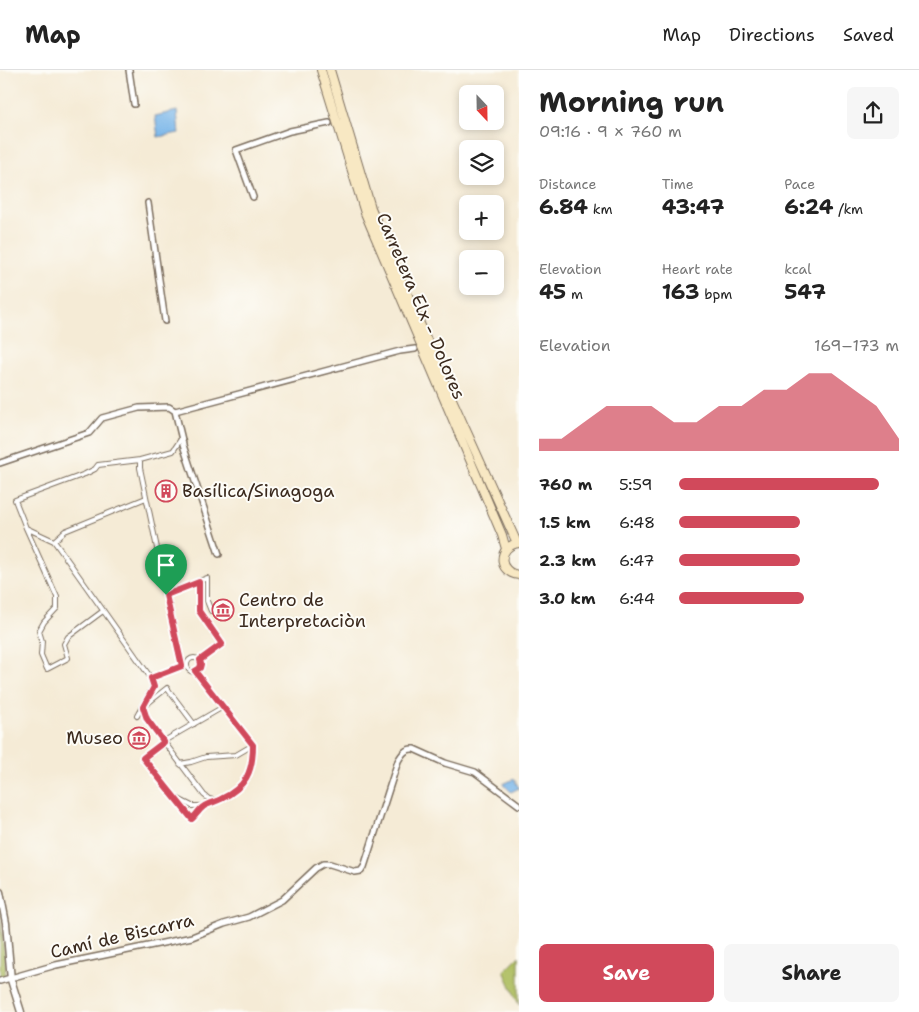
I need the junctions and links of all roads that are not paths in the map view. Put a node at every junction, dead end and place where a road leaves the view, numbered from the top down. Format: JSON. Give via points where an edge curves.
{"nodes":[{"id":1,"x":129,"y":70,"type":"edge"},
{"id":2,"x":321,"y":70,"type":"edge"},
{"id":3,"x":330,"y":70,"type":"edge"},
{"id":4,"x":134,"y":104,"type":"dead end"},
{"id":5,"x":329,"y":123,"type":"dead end"},
{"id":6,"x":253,"y":197,"type":"dead end"},
{"id":7,"x":148,"y":203,"type":"dead end"},
{"id":8,"x":164,"y":321,"type":"dead end"},
{"id":9,"x":415,"y":349,"type":"dead end"},
{"id":10,"x":175,"y":411,"type":"junction"},
{"id":11,"x":182,"y":443,"type":"junction"},
{"id":12,"x":140,"y":460,"type":"junction"},
{"id":13,"x":0,"y":463,"type":"edge"},
{"id":14,"x":146,"y":498,"type":"junction"},
{"id":15,"x":26,"y":528,"type":"junction"},
{"id":16,"x":54,"y":541,"type":"junction"},
{"id":17,"x":518,"y":543,"type":"edge"},
{"id":18,"x":506,"y":549,"type":"junction"},
{"id":19,"x":219,"y":554,"type":"dead end"},
{"id":20,"x":518,"y":575,"type":"edge"},
{"id":21,"x":199,"y":582,"type":"junction"},
{"id":22,"x":166,"y":595,"type":"junction"},
{"id":23,"x":215,"y":609,"type":"dead end"},
{"id":24,"x":103,"y":611,"type":"junction"},
{"id":25,"x":200,"y":660,"type":"junction"},
{"id":26,"x":188,"y":664,"type":"junction"},
{"id":27,"x":182,"y":666,"type":"junction"},
{"id":28,"x":195,"y":671,"type":"junction"},
{"id":29,"x":151,"y":678,"type":"junction"},
{"id":30,"x":223,"y":706,"type":"junction"},
{"id":31,"x":143,"y":707,"type":"junction"},
{"id":32,"x":137,"y":716,"type":"dead end"},
{"id":33,"x":194,"y":724,"type":"junction"},
{"id":34,"x":164,"y":742,"type":"junction"},
{"id":35,"x":253,"y":745,"type":"junction"},
{"id":36,"x":180,"y":764,"type":"junction"},
{"id":37,"x":175,"y":797,"type":"junction"},
{"id":38,"x":217,"y":801,"type":"junction"},
{"id":39,"x":519,"y":805,"type":"edge"},
{"id":40,"x":204,"y":806,"type":"junction"},
{"id":41,"x":0,"y":892,"type":"edge"},
{"id":42,"x":11,"y":980,"type":"junction"},
{"id":43,"x":0,"y":982,"type":"edge"},
{"id":44,"x":21,"y":1012,"type":"edge"}],
"edges":[{"from":1,"to":4,"type":"street"},
{"from":2,"to":18,"type":"main road","name":"Carretera Elx - Dolores","via":[[365,213]]},
{"from":3,"to":17,"type":"main road","name":"Carretera Elx - Dolores","via":[[371,208]]},
{"from":5,"to":6,"type":"street","via":[[290,131],[236,150]]},
{"from":7,"to":8,"type":"street"},
{"from":9,"to":10,"type":"street"},
{"from":10,"to":11,"type":"street"},
{"from":10,"to":13,"type":"street","via":[[169,407],[139,408],[102,418],[89,433]]},
{"from":11,"to":12,"type":"street","via":[[173,451]]},
{"from":11,"to":19,"type":"street"},
{"from":12,"to":14,"type":"street"},
{"from":12,"to":15,"type":"street","via":[[98,465],[85,474],[15,500]]},
{"from":14,"to":16,"type":"street","via":[[65,531]]},
{"from":14,"to":22,"type":"street"},
{"from":15,"to":16,"type":"street"},
{"from":15,"to":24,"type":"street","via":[[57,597],[57,608],[39,630],[41,655],[47,669],[68,658],[64,644],[68,637]]},
{"from":16,"to":24,"type":"street"},
{"from":17,"to":18,"type":"main road"},
{"from":18,"to":20,"type":"main road","name":"Carretera Elx - Dolores","via":[[504,566]]},
{"from":21,"to":22,"type":"street"},
{"from":21,"to":23,"type":"street","via":[[207,578],[207,601],[211,611]]},
{"from":21,"to":25,"type":"street","via":[[199,611],[222,644]]},
{"from":22,"to":27,"type":"street"},
{"from":24,"to":29,"type":"street"},
{"from":25,"to":26,"type":"street","via":[[193,658]]},
{"from":25,"to":28,"type":"street","via":[[200,668]]},
{"from":26,"to":27,"type":"street"},
{"from":26,"to":28,"type":"street","via":[[190,670]]},
{"from":27,"to":29,"type":"street"},
{"from":28,"to":30,"type":"street"},
{"from":29,"to":31,"type":"street","via":[[154,687]]},
{"from":30,"to":33,"type":"street"},
{"from":30,"to":35,"type":"street"},
{"from":31,"to":32,"type":"street"},
{"from":31,"to":33,"type":"street","via":[[167,688]]},
{"from":31,"to":34,"type":"street","via":[[147,719]]},
{"from":33,"to":34,"type":"street"},
{"from":34,"to":36,"type":"street"},
{"from":34,"to":37,"type":"street","via":[[143,758]]},
{"from":35,"to":36,"type":"street","via":[[236,755],[206,757]]},
{"from":35,"to":38,"type":"street","via":[[253,760],[240,787]]},
{"from":36,"to":38,"type":"street","via":[[209,800]]},
{"from":37,"to":40,"type":"street","via":[[192,806]]},
{"from":37,"to":40,"type":"street","via":[[192,819]]},
{"from":38,"to":40,"type":"street"},
{"from":39,"to":42,"type":"street","name":"Camí de Biscarra","via":[[475,772],[414,749],[407,750],[398,761],[361,871],[323,864],[282,900],[249,917],[192,937],[56,965]]},
{"from":41,"to":42,"type":"street"},
{"from":42,"to":43,"type":"street","name":"Camí de Biscarra"},
{"from":42,"to":44,"type":"street"}]}
